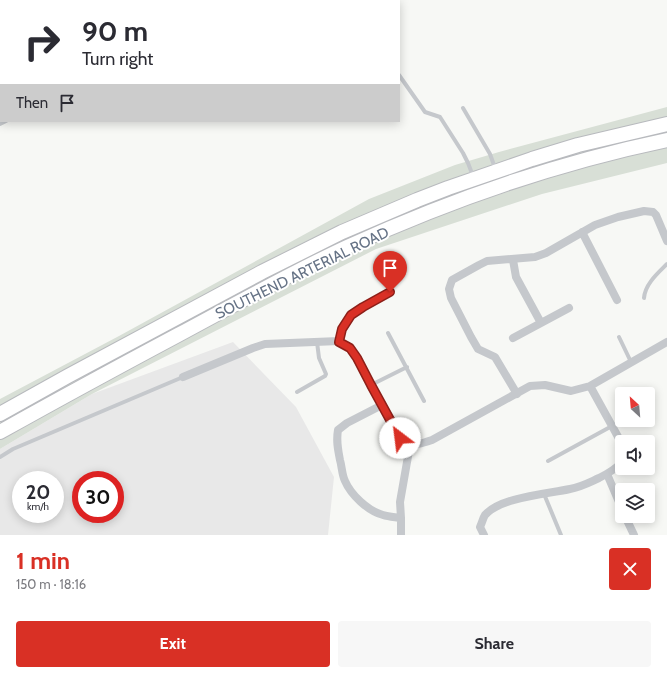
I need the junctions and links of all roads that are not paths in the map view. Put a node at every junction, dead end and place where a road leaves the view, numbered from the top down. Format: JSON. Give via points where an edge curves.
{"nodes":[{"id":1,"x":400,"y":76,"type":"edge"},
{"id":2,"x":463,"y":108,"type":"dead end"},
{"id":3,"x":667,"y":124,"type":"edge"},
{"id":4,"x":667,"y":140,"type":"edge"},
{"id":5,"x":496,"y":171,"type":"junction"},
{"id":6,"x":474,"y":179,"type":"junction"},
{"id":7,"x":582,"y":232,"type":"junction"},
{"id":8,"x":667,"y":241,"type":"edge"},
{"id":9,"x":513,"y":260,"type":"junction"},
{"id":10,"x":667,"y":264,"type":"edge"},
{"id":11,"x":390,"y":292,"type":"dead end"},
{"id":12,"x":644,"y":298,"type":"dead end"},
{"id":13,"x":617,"y":300,"type":"dead end"},
{"id":14,"x":569,"y":308,"type":"dead end"},
{"id":15,"x":541,"y":323,"type":"junction"},
{"id":16,"x":388,"y":333,"type":"dead end"},
{"id":17,"x":619,"y":337,"type":"dead end"},
{"id":18,"x":512,"y":338,"type":"dead end"},
{"id":19,"x":317,"y":342,"type":"junction"},
{"id":20,"x":339,"y":342,"type":"junction"},
{"id":21,"x":667,"y":342,"type":"edge"},
{"id":22,"x":632,"y":362,"type":"junction"},
{"id":23,"x":407,"y":367,"type":"junction"},
{"id":24,"x":183,"y":377,"type":"joint"},
{"id":25,"x":371,"y":385,"type":"junction"},
{"id":26,"x":590,"y":386,"type":"junction"},
{"id":27,"x":297,"y":392,"type":"dead end"},
{"id":28,"x":517,"y":394,"type":"junction"},
{"id":29,"x":424,"y":401,"type":"dead end"},
{"id":30,"x":382,"y":405,"type":"junction"},
{"id":31,"x":0,"y":414,"type":"edge"},
{"id":32,"x":612,"y":426,"type":"junction"},
{"id":33,"x":0,"y":432,"type":"edge"},
{"id":34,"x":617,"y":435,"type":"edge"},
{"id":35,"x":410,"y":445,"type":"junction"},
{"id":36,"x":0,"y":457,"type":"edge"},
{"id":37,"x":548,"y":461,"type":"dead end"},
{"id":38,"x":615,"y":469,"type":"edge"},
{"id":39,"x":607,"y":474,"type":"junction"},
{"id":40,"x":615,"y":493,"type":"edge"},
{"id":41,"x":544,"y":494,"type":"junction"},
{"id":42,"x":401,"y":518,"type":"junction"},
{"id":43,"x":628,"y":523,"type":"edge"},
{"id":44,"x":401,"y":535,"type":"edge"},
{"id":45,"x":484,"y":535,"type":"edge"},
{"id":46,"x":561,"y":535,"type":"edge"},
{"id":47,"x":634,"y":535,"type":"edge"}],
"edges":[{"from":1,"to":6,"type":"lane","via":[[425,112],[440,117],[463,153]]},
{"from":2,"to":5,"type":"lane","via":[[490,154]]},
{"from":3,"to":5,"type":"highway","name":"SOUTHEND ARTERIAL ROAD","via":[[578,145]]},
{"from":4,"to":33,"type":"highway","name":"SOUTHEND ARTERIAL ROAD","via":[[579,161],[501,185],[347,247],[276,282]]},
{"from":5,"to":6,"type":"highway","name":"SOUTHEND ARTERIAL ROAD"},
{"from":6,"to":31,"type":"highway","name":"SOUTHEND ARTERIAL ROAD","via":[[342,232],[262,272]]},
{"from":7,"to":8,"type":"street","via":[[595,225],[644,210],[656,215]]},
{"from":7,"to":9,"type":"street","via":[[546,253]]},
{"from":7,"to":13,"type":"street"},
{"from":9,"to":15,"type":"street","via":[[516,277]]},
{"from":9,"to":28,"type":"street","via":[[487,261],[452,280],[449,289],[474,343],[495,357]]},
{"from":10,"to":12,"type":"lane","via":[[648,286]]},
{"from":11,"to":20,"type":"street","via":[[351,315],[342,329]]},
{"from":14,"to":15,"type":"street"},
{"from":15,"to":18,"type":"street"},
{"from":16,"to":23,"type":"lane"},
{"from":17,"to":22,"type":"lane"},
{"from":19,"to":20,"type":"street"},
{"from":19,"to":24,"type":"street","via":[[265,344]]},
{"from":19,"to":27,"type":"lane","via":[[319,358],[326,374]]},
{"from":20,"to":25,"type":"street","via":[[350,348]]},
{"from":21,"to":22,"type":"street"},
{"from":22,"to":26,"type":"street"},
{"from":23,"to":25,"type":"lane"},
{"from":23,"to":29,"type":"lane"},
{"from":24,"to":36,"type":"lane","via":[[13,449]]},
{"from":25,"to":30,"type":"street"},
{"from":26,"to":28,"type":"street","via":[[571,391],[545,385],[530,386]]},
{"from":26,"to":32,"type":"street"},
{"from":28,"to":35,"type":"street","via":[[432,440]]},
{"from":30,"to":35,"type":"street","via":[[404,444]]},
{"from":30,"to":42,"type":"street","via":[[347,423],[338,430],[336,438],[344,481],[351,492],[374,512]]},
{"from":32,"to":34,"type":"street"},
{"from":32,"to":37,"type":"lane"},
{"from":35,"to":42,"type":"street","via":[[400,502]]},
{"from":38,"to":39,"type":"street"},
{"from":39,"to":40,"type":"street"},
{"from":39,"to":41,"type":"street","via":[[581,486]]},
{"from":41,"to":45,"type":"street","via":[[521,498],[491,510],[484,516],[480,527]]},
{"from":41,"to":46,"type":"lane"},
{"from":42,"to":44,"type":"street"},
{"from":43,"to":47,"type":"street"}]}
